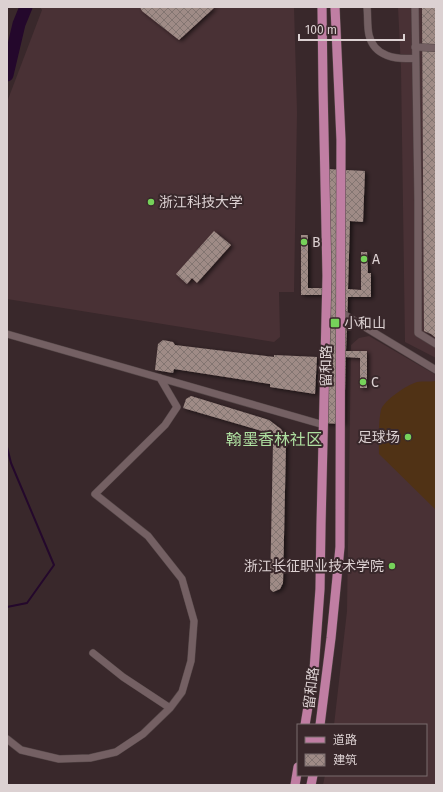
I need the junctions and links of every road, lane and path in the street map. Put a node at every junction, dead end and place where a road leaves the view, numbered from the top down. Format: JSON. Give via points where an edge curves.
{"nodes":[{"id":1,"x":322,"y":7,"type":"edge"},
{"id":2,"x":335,"y":7,"type":"edge"},
{"id":3,"x":367,"y":7,"type":"edge"},
{"id":4,"x":415,"y":7,"type":"edge"},
{"id":5,"x":415,"y":47,"type":"junction"},
{"id":6,"x":436,"y":48,"type":"edge"},
{"id":7,"x":415,"y":58,"type":"junction"},
{"id":8,"x":304,"y":238,"type":"dead end"},
{"id":9,"x":304,"y":253,"type":"dead end"},
{"id":10,"x":364,"y":254,"type":"dead end"},
{"id":11,"x":364,"y":271,"type":"dead end"},
{"id":12,"x":340,"y":312,"type":"junction"},
{"id":13,"x":7,"y":334,"type":"edge"},
{"id":14,"x":436,"y":344,"type":"edge"},
{"id":15,"x":364,"y":370,"type":"dead end"},
{"id":16,"x":436,"y":370,"type":"edge"},
{"id":17,"x":160,"y":378,"type":"junction"},
{"id":18,"x":364,"y":385,"type":"dead end"},
{"id":19,"x":324,"y":425,"type":"junction"},
{"id":20,"x":93,"y":653,"type":"dead end"},
{"id":21,"x":170,"y":708,"type":"junction"},
{"id":22,"x":305,"y":724,"type":"edge"},
{"id":23,"x":320,"y":724,"type":"edge"},
{"id":24,"x":7,"y":739,"type":"edge"},
{"id":25,"x":297,"y":773,"type":"edge"},
{"id":26,"x":295,"y":785,"type":"edge"}],
"edges":[{"from":1,"to":19,"type":"main road","name":"留和路","via":[[327,276]]},
{"from":2,"to":12,"type":"main road","name":"留和路","via":[[341,140]]},
{"from":3,"to":7,"type":"street","via":[[369,36],[376,48],[394,58]]},
{"from":4,"to":5,"type":"street"},
{"from":5,"to":6,"type":"street"},
{"from":5,"to":7,"type":"street"},
{"from":7,"to":14,"type":"street","via":[[418,333]]},
{"from":8,"to":9,"type":"path"},
{"from":10,"to":11,"type":"path"},
{"from":12,"to":16,"type":"street"},
{"from":12,"to":23,"type":"main road","name":"留和路","via":[[340,547]]},
{"from":13,"to":17,"type":"street"},
{"from":15,"to":18,"type":"path"},
{"from":17,"to":19,"type":"street"},
{"from":17,"to":21,"type":"street","via":[[177,407],[165,425],[95,494],[148,536],[182,579],[194,622],[191,661],[182,692]]},
{"from":19,"to":22,"type":"main road","name":"留和路","via":[[320,588],[314,670]]},
{"from":20,"to":21,"type":"street","via":[[123,677]]},
{"from":21,"to":24,"type":"street","via":[[143,734],[116,752],[90,758],[59,759],[21,750]]},
{"from":25,"to":26,"type":"main road"}]}
